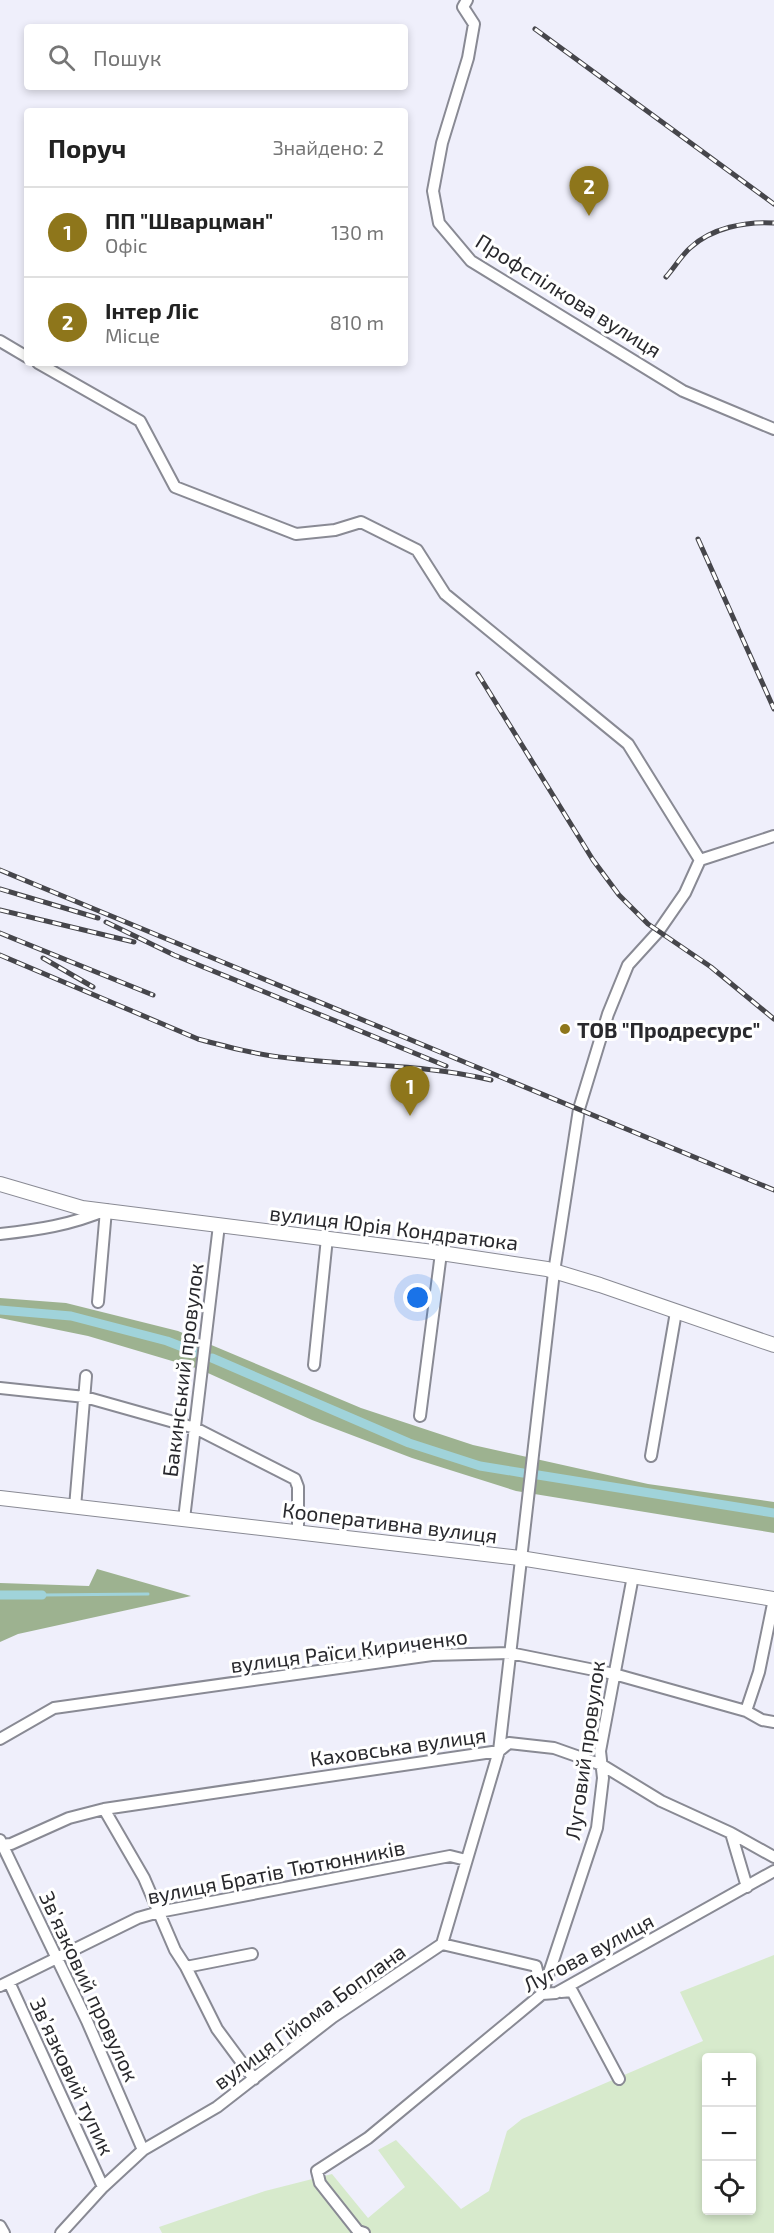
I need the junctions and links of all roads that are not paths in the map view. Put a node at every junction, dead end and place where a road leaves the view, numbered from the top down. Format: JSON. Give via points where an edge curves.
{"nodes":[{"id":1,"x":467,"y":0,"type":"edge"},
{"id":2,"x":0,"y":341,"type":"edge"},
{"id":3,"x":24,"y":355,"type":"edge"},
{"id":4,"x":43,"y":366,"type":"edge"},
{"id":5,"x":774,"y":429,"type":"edge"},
{"id":6,"x":774,"y":836,"type":"edge"},
{"id":7,"x":700,"y":860,"type":"junction"},
{"id":8,"x":0,"y":1184,"type":"edge"},
{"id":9,"x":106,"y":1210,"type":"junction"},
{"id":10,"x":219,"y":1225,"type":"junction"},
{"id":11,"x":0,"y":1234,"type":"edge"},
{"id":12,"x":327,"y":1238,"type":"junction"},
{"id":13,"x":441,"y":1253,"type":"junction"},
{"id":14,"x":554,"y":1272,"type":"junction"},
{"id":15,"x":98,"y":1302,"type":"dead end"},
{"id":16,"x":676,"y":1312,"type":"junction"},
{"id":17,"x":774,"y":1345,"type":"edge"},
{"id":18,"x":314,"y":1365,"type":"dead end"},
{"id":19,"x":86,"y":1376,"type":"dead end"},
{"id":20,"x":0,"y":1388,"type":"edge"},
{"id":21,"x":85,"y":1397,"type":"junction"},
{"id":22,"x":420,"y":1416,"type":"dead end"},
{"id":23,"x":195,"y":1428,"type":"junction"},
{"id":24,"x":651,"y":1456,"type":"dead end"},
{"id":25,"x":0,"y":1498,"type":"edge"},
{"id":26,"x":75,"y":1507,"type":"junction"},
{"id":27,"x":184,"y":1519,"type":"junction"},
{"id":28,"x":298,"y":1531,"type":"junction"},
{"id":29,"x":520,"y":1558,"type":"junction"},
{"id":30,"x":633,"y":1576,"type":"junction"},
{"id":31,"x":774,"y":1599,"type":"edge"},
{"id":32,"x":510,"y":1653,"type":"junction"},
{"id":33,"x":614,"y":1674,"type":"junction"},
{"id":34,"x":746,"y":1711,"type":"junction"},
{"id":35,"x":774,"y":1722,"type":"edge"},
{"id":36,"x":0,"y":1739,"type":"edge"},
{"id":37,"x":499,"y":1751,"type":"junction"},
{"id":38,"x":602,"y":1765,"type":"junction"},
{"id":39,"x":104,"y":1809,"type":"junction"},
{"id":40,"x":730,"y":1833,"type":"junction"},
{"id":41,"x":1,"y":1843,"type":"edge"},
{"id":42,"x":774,"y":1857,"type":"edge"},
{"id":43,"x":466,"y":1860,"type":"junction"},
{"id":44,"x":774,"y":1870,"type":"edge"},
{"id":45,"x":747,"y":1887,"type":"junction"},
{"id":46,"x":159,"y":1912,"type":"junction"},
{"id":47,"x":442,"y":1944,"type":"junction"},
{"id":48,"x":252,"y":1954,"type":"dead end"},
{"id":49,"x":57,"y":1957,"type":"junction"},
{"id":50,"x":186,"y":1967,"type":"junction"},
{"id":51,"x":4,"y":1984,"type":"edge"},
{"id":52,"x":542,"y":1994,"type":"junction"},
{"id":53,"x":254,"y":2079,"type":"junction"},
{"id":54,"x":619,"y":2079,"type":"dead end"},
{"id":55,"x":143,"y":2150,"type":"junction"},
{"id":56,"x":103,"y":2187,"type":"junction"},
{"id":57,"x":0,"y":2226,"type":"edge"},
{"id":58,"x":4,"y":2233,"type":"edge"},
{"id":59,"x":61,"y":2233,"type":"edge"},
{"id":60,"x":364,"y":2233,"type":"edge"}],
"edges":[{"from":1,"to":5,"type":"street","name":"Профспілкова вулиця","via":[[463,7],[474,24],[468,58],[442,143],[433,191],[439,223],[471,261],[683,391]]},
{"from":2,"to":3,"type":"street"},
{"from":4,"to":7,"type":"street","via":[[140,421],[176,487],[296,534],[335,530],[361,522],[417,550],[445,594],[628,744]]},
{"from":6,"to":7,"type":"street"},
{"from":7,"to":14,"type":"street","via":[[685,893],[658,932],[628,965],[608,1014],[579,1109]]},
{"from":8,"to":9,"type":"street","name":"вулиця Юрія Кондратюка","via":[[82,1208]]},
{"from":9,"to":10,"type":"street","name":"вулиця Юрія Кондратюка"},
{"from":9,"to":11,"type":"street","via":[[82,1221],[47,1229]]},
{"from":9,"to":15,"type":"street"},
{"from":10,"to":12,"type":"street","name":"вулиця Юрія Кондратюка"},
{"from":10,"to":23,"type":"street","name":"Бакинський провулок"},
{"from":12,"to":13,"type":"street","name":"вулиця Юрія Кондратюка"},
{"from":12,"to":18,"type":"street"},
{"from":13,"to":14,"type":"street","name":"вулиця Юрія Кондратюка"},
{"from":13,"to":22,"type":"street"},
{"from":14,"to":16,"type":"street","name":"вулиця Юрія Кондратюка"},
{"from":14,"to":29,"type":"street"},
{"from":16,"to":17,"type":"street","name":"вулиця Юрія Кондратюка"},
{"from":16,"to":24,"type":"street"},
{"from":19,"to":21,"type":"street"},
{"from":20,"to":21,"type":"street"},
{"from":21,"to":23,"type":"street"},
{"from":21,"to":26,"type":"street"},
{"from":23,"to":27,"type":"street","name":"Бакинський провулок"},
{"from":23,"to":28,"type":"street","via":[[295,1479]]},
{"from":25,"to":26,"type":"street","name":"Кооперативна вулиця"},
{"from":26,"to":27,"type":"street","name":"Кооперативна вулиця"},
{"from":27,"to":28,"type":"street","name":"Кооперативна вулиця"},
{"from":28,"to":29,"type":"street","name":"Кооперативна вулиця"},
{"from":29,"to":30,"type":"street","name":"Кооперативна вулиця"},
{"from":29,"to":32,"type":"street"},
{"from":30,"to":31,"type":"street","name":"Кооперативна вулиця"},
{"from":30,"to":33,"type":"street","name":"Луговий провулок"},
{"from":31,"to":34,"type":"street","via":[[759,1672]]},
{"from":32,"to":33,"type":"street","name":"вулиця Раїси Кириченко"},
{"from":32,"to":36,"type":"street","name":"вулиця Раїси Кириченко","via":[[432,1655],[54,1708]]},
{"from":32,"to":37,"type":"street"},
{"from":33,"to":34,"type":"street","name":"вулиця Раїси Кириченко"},
{"from":33,"to":38,"type":"street","name":"Луговий провулок","via":[[600,1751]]},
{"from":34,"to":35,"type":"street","name":"вулиця Раїси Кириченко"},
{"from":37,"to":38,"type":"street","name":"Каховська вулиця","via":[[509,1743],[554,1748]]},
{"from":37,"to":39,"type":"street","name":"Каховська вулиця"},
{"from":37,"to":43,"type":"street"},
{"from":38,"to":40,"type":"street","name":"Каховська вулиця","via":[[661,1801]]},
{"from":38,"to":52,"type":"street","name":"Луговий провулок","via":[[597,1828]]},
{"from":39,"to":41,"type":"street","name":"Каховська вулиця"},
{"from":39,"to":46,"type":"street"},
{"from":40,"to":42,"type":"street","name":"Каховська вулиця"},
{"from":40,"to":45,"type":"street"},
{"from":41,"to":49,"type":"street","name":"Звʼязковий провулок"},
{"from":43,"to":46,"type":"street","name":"вулиця Братів Тютюнників","via":[[450,1856]]},
{"from":43,"to":47,"type":"street"},
{"from":44,"to":45,"type":"street","name":"Лугова вулиця"},
{"from":45,"to":52,"type":"street","name":"Лугова вулиця","via":[[556,1993]]},
{"from":46,"to":49,"type":"street","name":"вулиця Братів Тютюнників"},
{"from":46,"to":50,"type":"street"},
{"from":47,"to":52,"type":"street","via":[[536,1966]]},
{"from":47,"to":53,"type":"street","name":"вулиця Гійома Боплана","via":[[333,2017]]},
{"from":48,"to":50,"type":"street"},
{"from":49,"to":51,"type":"street","name":"вулиця Братів Тютюнників"},
{"from":49,"to":55,"type":"street","name":"Звʼязковий провулок"},
{"from":50,"to":53,"type":"street","via":[[217,2029]]},
{"from":51,"to":56,"type":"street","name":"Звʼязковий тупик"},
{"from":52,"to":54,"type":"street","via":[[572,1991]]},
{"from":52,"to":60,"type":"street","name":"Лугова вулиця","via":[[368,2138],[317,2171],[320,2184],[358,2231]]},
{"from":53,"to":55,"type":"street","name":"вулиця Гійома Боплана","via":[[217,2107]]},
{"from":55,"to":56,"type":"street","name":"вулиця Гійома Боплана"},
{"from":56,"to":59,"type":"street","name":"вулиця Гійома Боплана"},
{"from":57,"to":58,"type":"street"}]}
